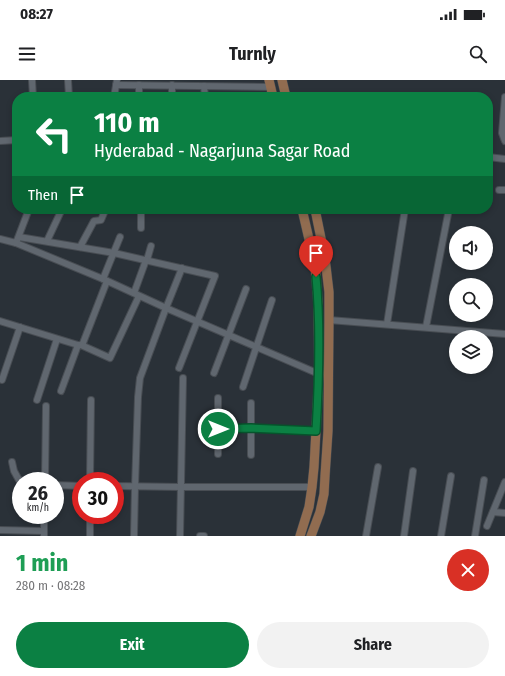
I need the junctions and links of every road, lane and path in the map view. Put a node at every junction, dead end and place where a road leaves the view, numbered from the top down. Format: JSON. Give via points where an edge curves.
{"nodes":[{"id":1,"x":32,"y":80,"type":"edge"},
{"id":2,"x":68,"y":80,"type":"edge"},
{"id":3,"x":282,"y":80,"type":"edge"},
{"id":4,"x":117,"y":82,"type":"edge"},
{"id":5,"x":270,"y":83,"type":"edge"},
{"id":6,"x":139,"y":85,"type":"junction"},
{"id":7,"x":172,"y":86,"type":"junction"},
{"id":8,"x":204,"y":86,"type":"junction"},
{"id":9,"x":33,"y":92,"type":"edge"},
{"id":10,"x":69,"y":92,"type":"edge"},
{"id":11,"x":115,"y":92,"type":"edge"},
{"id":12,"x":139,"y":92,"type":"edge"},
{"id":13,"x":172,"y":92,"type":"edge"},
{"id":14,"x":205,"y":92,"type":"edge"},
{"id":15,"x":285,"y":92,"type":"edge"},
{"id":16,"x":505,"y":97,"type":"edge"},
{"id":17,"x":0,"y":140,"type":"edge"},
{"id":18,"x":12,"y":140,"type":"edge"},
{"id":19,"x":505,"y":141,"type":"edge"},
{"id":20,"x":493,"y":158,"type":"edge"},
{"id":21,"x":505,"y":159,"type":"edge"},
{"id":22,"x":27,"y":214,"type":"edge"},
{"id":23,"x":60,"y":214,"type":"edge"},
{"id":24,"x":104,"y":214,"type":"edge"},
{"id":25,"x":141,"y":214,"type":"edge"},
{"id":26,"x":303,"y":214,"type":"edge"},
{"id":27,"x":316,"y":214,"type":"edge"},
{"id":28,"x":404,"y":214,"type":"edge"},
{"id":29,"x":448,"y":214,"type":"edge"},
{"id":30,"x":141,"y":228,"type":"dead end"},
{"id":31,"x":19,"y":237,"type":"junction"},
{"id":32,"x":120,"y":237,"type":"dead end"},
{"id":33,"x":0,"y":239,"type":"edge"},
{"id":34,"x":47,"y":242,"type":"junction"},
{"id":35,"x":16,"y":243,"type":"junction"},
{"id":36,"x":152,"y":246,"type":"dead end"},
{"id":37,"x":80,"y":247,"type":"junction"},
{"id":38,"x":114,"y":253,"type":"junction"},
{"id":39,"x":147,"y":260,"type":"junction"},
{"id":40,"x":182,"y":268,"type":"junction"},
{"id":41,"x":105,"y":280,"type":"junction"},
{"id":42,"x":246,"y":289,"type":"dead end"},
{"id":43,"x":136,"y":295,"type":"junction"},
{"id":44,"x":272,"y":300,"type":"dead end"},
{"id":45,"x":166,"y":308,"type":"junction"},
{"id":46,"x":329,"y":320,"type":"junction"},
{"id":47,"x":0,"y":321,"type":"edge"},
{"id":48,"x":198,"y":322,"type":"junction"},
{"id":49,"x":387,"y":324,"type":"junction"},
{"id":50,"x":20,"y":327,"type":"junction"},
{"id":51,"x":426,"y":327,"type":"junction"},
{"id":52,"x":505,"y":334,"type":"edge"},
{"id":53,"x":229,"y":335,"type":"junction"},
{"id":54,"x":57,"y":339,"type":"junction"},
{"id":55,"x":79,"y":345,"type":"junction"},
{"id":56,"x":256,"y":347,"type":"junction"},
{"id":57,"x":179,"y":368,"type":"dead end"},
{"id":58,"x":214,"y":373,"type":"dead end"},
{"id":59,"x":319,"y":374,"type":"junction"},
{"id":60,"x":183,"y":378,"type":"dead end"},
{"id":61,"x":2,"y":380,"type":"dead end"},
{"id":62,"x":243,"y":387,"type":"dead end"},
{"id":63,"x":61,"y":391,"type":"dead end"},
{"id":64,"x":218,"y":398,"type":"dead end"},
{"id":65,"x":37,"y":400,"type":"dead end"},
{"id":66,"x":91,"y":400,"type":"dead end"},
{"id":67,"x":251,"y":402,"type":"dead end"},
{"id":68,"x":46,"y":406,"type":"dead end"},
{"id":69,"x":251,"y":428,"type":"junction"},
{"id":70,"x":218,"y":429,"type":"junction"},
{"id":71,"x":316,"y":431,"type":"junction"},
{"id":72,"x":218,"y":454,"type":"dead end"},
{"id":73,"x":251,"y":455,"type":"dead end"},
{"id":74,"x":12,"y":462,"type":"dead end"},
{"id":75,"x":378,"y":467,"type":"dead end"},
{"id":76,"x":413,"y":471,"type":"dead end"},
{"id":77,"x":15,"y":472,"type":"edge"},
{"id":78,"x":45,"y":472,"type":"edge"},
{"id":79,"x":90,"y":472,"type":"edge"},
{"id":80,"x":451,"y":476,"type":"dead end"},
{"id":81,"x":484,"y":480,"type":"dead end"},
{"id":82,"x":505,"y":482,"type":"edge"},
{"id":83,"x":124,"y":486,"type":"edge"},
{"id":84,"x":135,"y":487,"type":"junction"},
{"id":85,"x":312,"y":487,"type":"junction"},
{"id":86,"x":181,"y":488,"type":"junction"},
{"id":87,"x":492,"y":512,"type":"junction"},
{"id":88,"x":505,"y":513,"type":"edge"},
{"id":89,"x":90,"y":524,"type":"edge"},
{"id":90,"x":487,"y":526,"type":"dead end"},
{"id":91,"x":0,"y":530,"type":"edge"},
{"id":92,"x":44,"y":534,"type":"edge"},
{"id":93,"x":90,"y":536,"type":"edge"},
{"id":94,"x":134,"y":536,"type":"edge"},
{"id":95,"x":180,"y":536,"type":"edge"},
{"id":96,"x":200,"y":536,"type":"edge"},
{"id":97,"x":204,"y":536,"type":"edge"},
{"id":98,"x":300,"y":536,"type":"edge"},
{"id":99,"x":311,"y":536,"type":"edge"},
{"id":100,"x":366,"y":536,"type":"edge"},
{"id":101,"x":404,"y":536,"type":"edge"},
{"id":102,"x":441,"y":536,"type":"edge"},
{"id":103,"x":475,"y":536,"type":"edge"}],
"edges":[{"from":1,"to":9,"type":"street"},
{"from":2,"to":10,"type":"street"},
{"from":3,"to":15,"type":"main road"},
{"from":4,"to":6,"type":"street"},
{"from":4,"to":11,"type":"street"},
{"from":5,"to":8,"type":"street"},
{"from":6,"to":7,"type":"street"},
{"from":6,"to":12,"type":"street"},
{"from":7,"to":8,"type":"street"},
{"from":7,"to":13,"type":"street"},
{"from":8,"to":14,"type":"street"},
{"from":16,"to":19,"type":"street","via":[[502,133]]},
{"from":17,"to":18,"type":"street"},
{"from":20,"to":21,"type":"street"},
{"from":22,"to":31,"type":"street"},
{"from":23,"to":34,"type":"street"},
{"from":24,"to":37,"type":"street","via":[[101,220],[94,221]]},
{"from":25,"to":30,"type":"street"},
{"from":26,"to":59,"type":"main road","via":[[315,265]]},
{"from":27,"to":46,"type":"main road","via":[[325,258]]},
{"from":28,"to":49,"type":"street"},
{"from":29,"to":51,"type":"street"},
{"from":31,"to":34,"type":"street"},
{"from":31,"to":35,"type":"street"},
{"from":32,"to":38,"type":"street"},
{"from":33,"to":35,"type":"street"},
{"from":34,"to":37,"type":"street"},
{"from":35,"to":41,"type":"street"},
{"from":36,"to":39,"type":"street"},
{"from":37,"to":38,"type":"street"},
{"from":38,"to":39,"type":"street"},
{"from":38,"to":41,"type":"street"},
{"from":39,"to":40,"type":"street"},
{"from":39,"to":43,"type":"street"},
{"from":40,"to":45,"type":"street"},
{"from":40,"to":48,"type":"street","via":[[215,276]]},
{"from":41,"to":43,"type":"street"},
{"from":41,"to":55,"type":"street","via":[[83,343]]},
{"from":42,"to":53,"type":"street"},
{"from":43,"to":45,"type":"street"},
{"from":43,"to":55,"type":"street","via":[[110,358]]},
{"from":44,"to":56,"type":"street"},
{"from":45,"to":48,"type":"street"},
{"from":45,"to":84,"type":"street","via":[[140,378]]},
{"from":46,"to":49,"type":"street"},
{"from":46,"to":99,"type":"main road","via":[[326,476],[320,512]]},
{"from":47,"to":50,"type":"street"},
{"from":48,"to":53,"type":"street"},
{"from":48,"to":57,"type":"street"},
{"from":49,"to":51,"type":"street"},
{"from":50,"to":54,"type":"street"},
{"from":50,"to":61,"type":"street"},
{"from":51,"to":52,"type":"street"},
{"from":53,"to":56,"type":"street"},
{"from":53,"to":58,"type":"street"},
{"from":54,"to":55,"type":"street"},
{"from":54,"to":65,"type":"street"},
{"from":55,"to":63,"type":"street"},
{"from":56,"to":59,"type":"street"},
{"from":56,"to":62,"type":"street"},
{"from":59,"to":71,"type":"main road"},
{"from":60,"to":86,"type":"street"},
{"from":64,"to":70,"type":"street"},
{"from":66,"to":79,"type":"street"},
{"from":67,"to":69,"type":"street"},
{"from":68,"to":78,"type":"street"},
{"from":69,"to":70,"type":"street"},
{"from":69,"to":71,"type":"street"},
{"from":69,"to":73,"type":"street"},
{"from":70,"to":72,"type":"street"},
{"from":71,"to":85,"type":"main road"},
{"from":74,"to":77,"type":"street"},
{"from":75,"to":100,"type":"street"},
{"from":76,"to":101,"type":"street"},
{"from":80,"to":102,"type":"street"},
{"from":81,"to":103,"type":"street"},
{"from":82,"to":87,"type":"street"},
{"from":83,"to":84,"type":"street"},
{"from":84,"to":86,"type":"street"},
{"from":84,"to":94,"type":"street"},
{"from":85,"to":86,"type":"street"},
{"from":85,"to":98,"type":"main road"},
{"from":86,"to":95,"type":"street"},
{"from":87,"to":88,"type":"street"},
{"from":87,"to":90,"type":"street"},
{"from":89,"to":93,"type":"street"},
{"from":91,"to":92,"type":"street"},
{"from":96,"to":97,"type":"street"}]}
